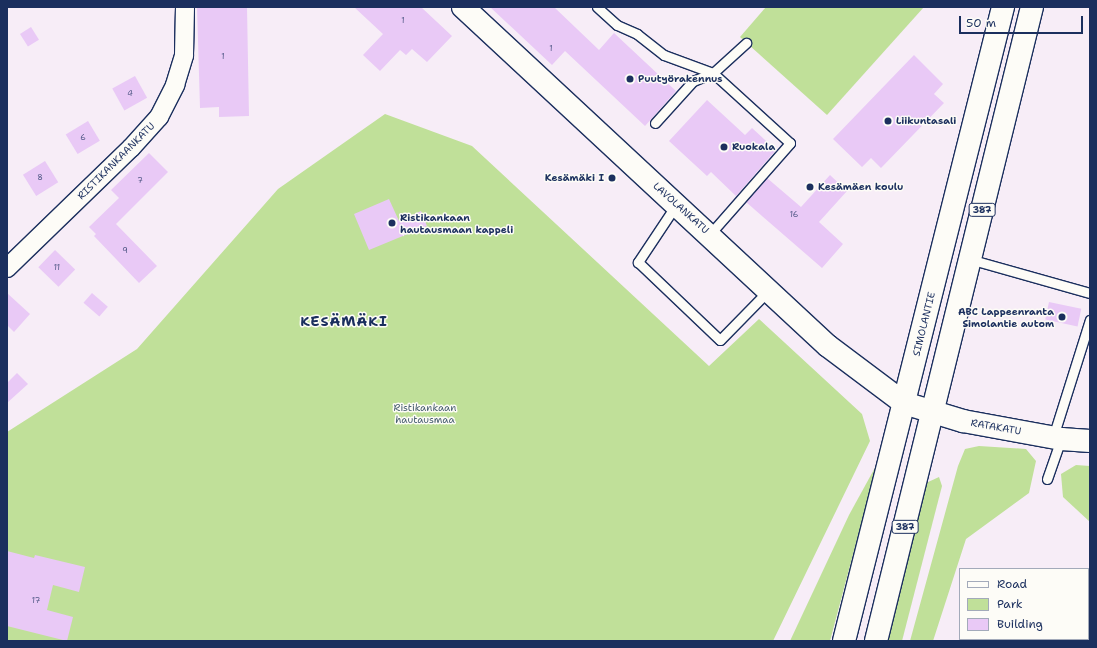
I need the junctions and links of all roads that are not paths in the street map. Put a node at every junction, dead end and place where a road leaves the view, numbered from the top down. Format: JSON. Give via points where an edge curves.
{"nodes":[{"id":1,"x":184,"y":7,"type":"edge"},
{"id":2,"x":463,"y":7,"type":"edge"},
{"id":3,"x":597,"y":7,"type":"edge"},
{"id":4,"x":1003,"y":7,"type":"edge"},
{"id":5,"x":1032,"y":7,"type":"edge"},
{"id":6,"x":746,"y":43,"type":"dead end"},
{"id":7,"x":713,"y":73,"type":"junction"},
{"id":8,"x":656,"y":123,"type":"dead end"},
{"id":9,"x":676,"y":204,"type":"junction"},
{"id":10,"x":710,"y":234,"type":"junction"},
{"id":11,"x":969,"y":259,"type":"junction"},
{"id":12,"x":7,"y":268,"type":"edge"},
{"id":13,"x":770,"y":289,"type":"junction"},
{"id":14,"x":1090,"y":293,"type":"edge"},
{"id":15,"x":1090,"y":320,"type":"edge"},
{"id":16,"x":904,"y":403,"type":"junction"},
{"id":17,"x":933,"y":413,"type":"junction"},
{"id":18,"x":1057,"y":438,"type":"junction"},
{"id":19,"x":1090,"y":441,"type":"edge"},
{"id":20,"x":1047,"y":478,"type":"dead end"},
{"id":21,"x":844,"y":641,"type":"edge"},
{"id":22,"x":876,"y":641,"type":"edge"}],
"edges":[{"from":1,"to":12,"type":"street","name":"RISTIKANKAANKATU","via":[[184,55],[175,85],[159,117],[132,148]]},
{"from":2,"to":9,"type":"main road","name":"LAVOLANKATU"},
{"from":3,"to":7,"type":"lane","via":[[617,25],[637,34],[664,55]]},
{"from":4,"to":16,"type":"main road","name":"SIMOLANTIE"},
{"from":5,"to":11,"type":"main road","number":"387"},
{"from":6,"to":7,"type":"lane"},
{"from":7,"to":8,"type":"lane","via":[[693,81]]},
{"from":7,"to":10,"type":"lane","via":[[790,144]]},
{"from":9,"to":10,"type":"main road","name":"LAVOLANKATU"},
{"from":9,"to":13,"type":"lane","via":[[638,262],[720,340]]},
{"from":10,"to":13,"type":"main road","name":"LAVOLANKATU"},
{"from":11,"to":14,"type":"lane"},
{"from":11,"to":17,"type":"main road","number":"387"},
{"from":13,"to":16,"type":"main road","name":"LAVOLANKATU","via":[[828,346]]},
{"from":15,"to":18,"type":"lane"},
{"from":16,"to":17,"type":"main road","name":"RATAKATU"},
{"from":16,"to":21,"type":"main road","name":"SIMOLANTIE"},
{"from":17,"to":18,"type":"main road","name":"RATAKATU"},
{"from":17,"to":22,"type":"main road","number":"387"},
{"from":18,"to":19,"type":"main road","name":"RATAKATU"},
{"from":18,"to":20,"type":"lane"}]}
